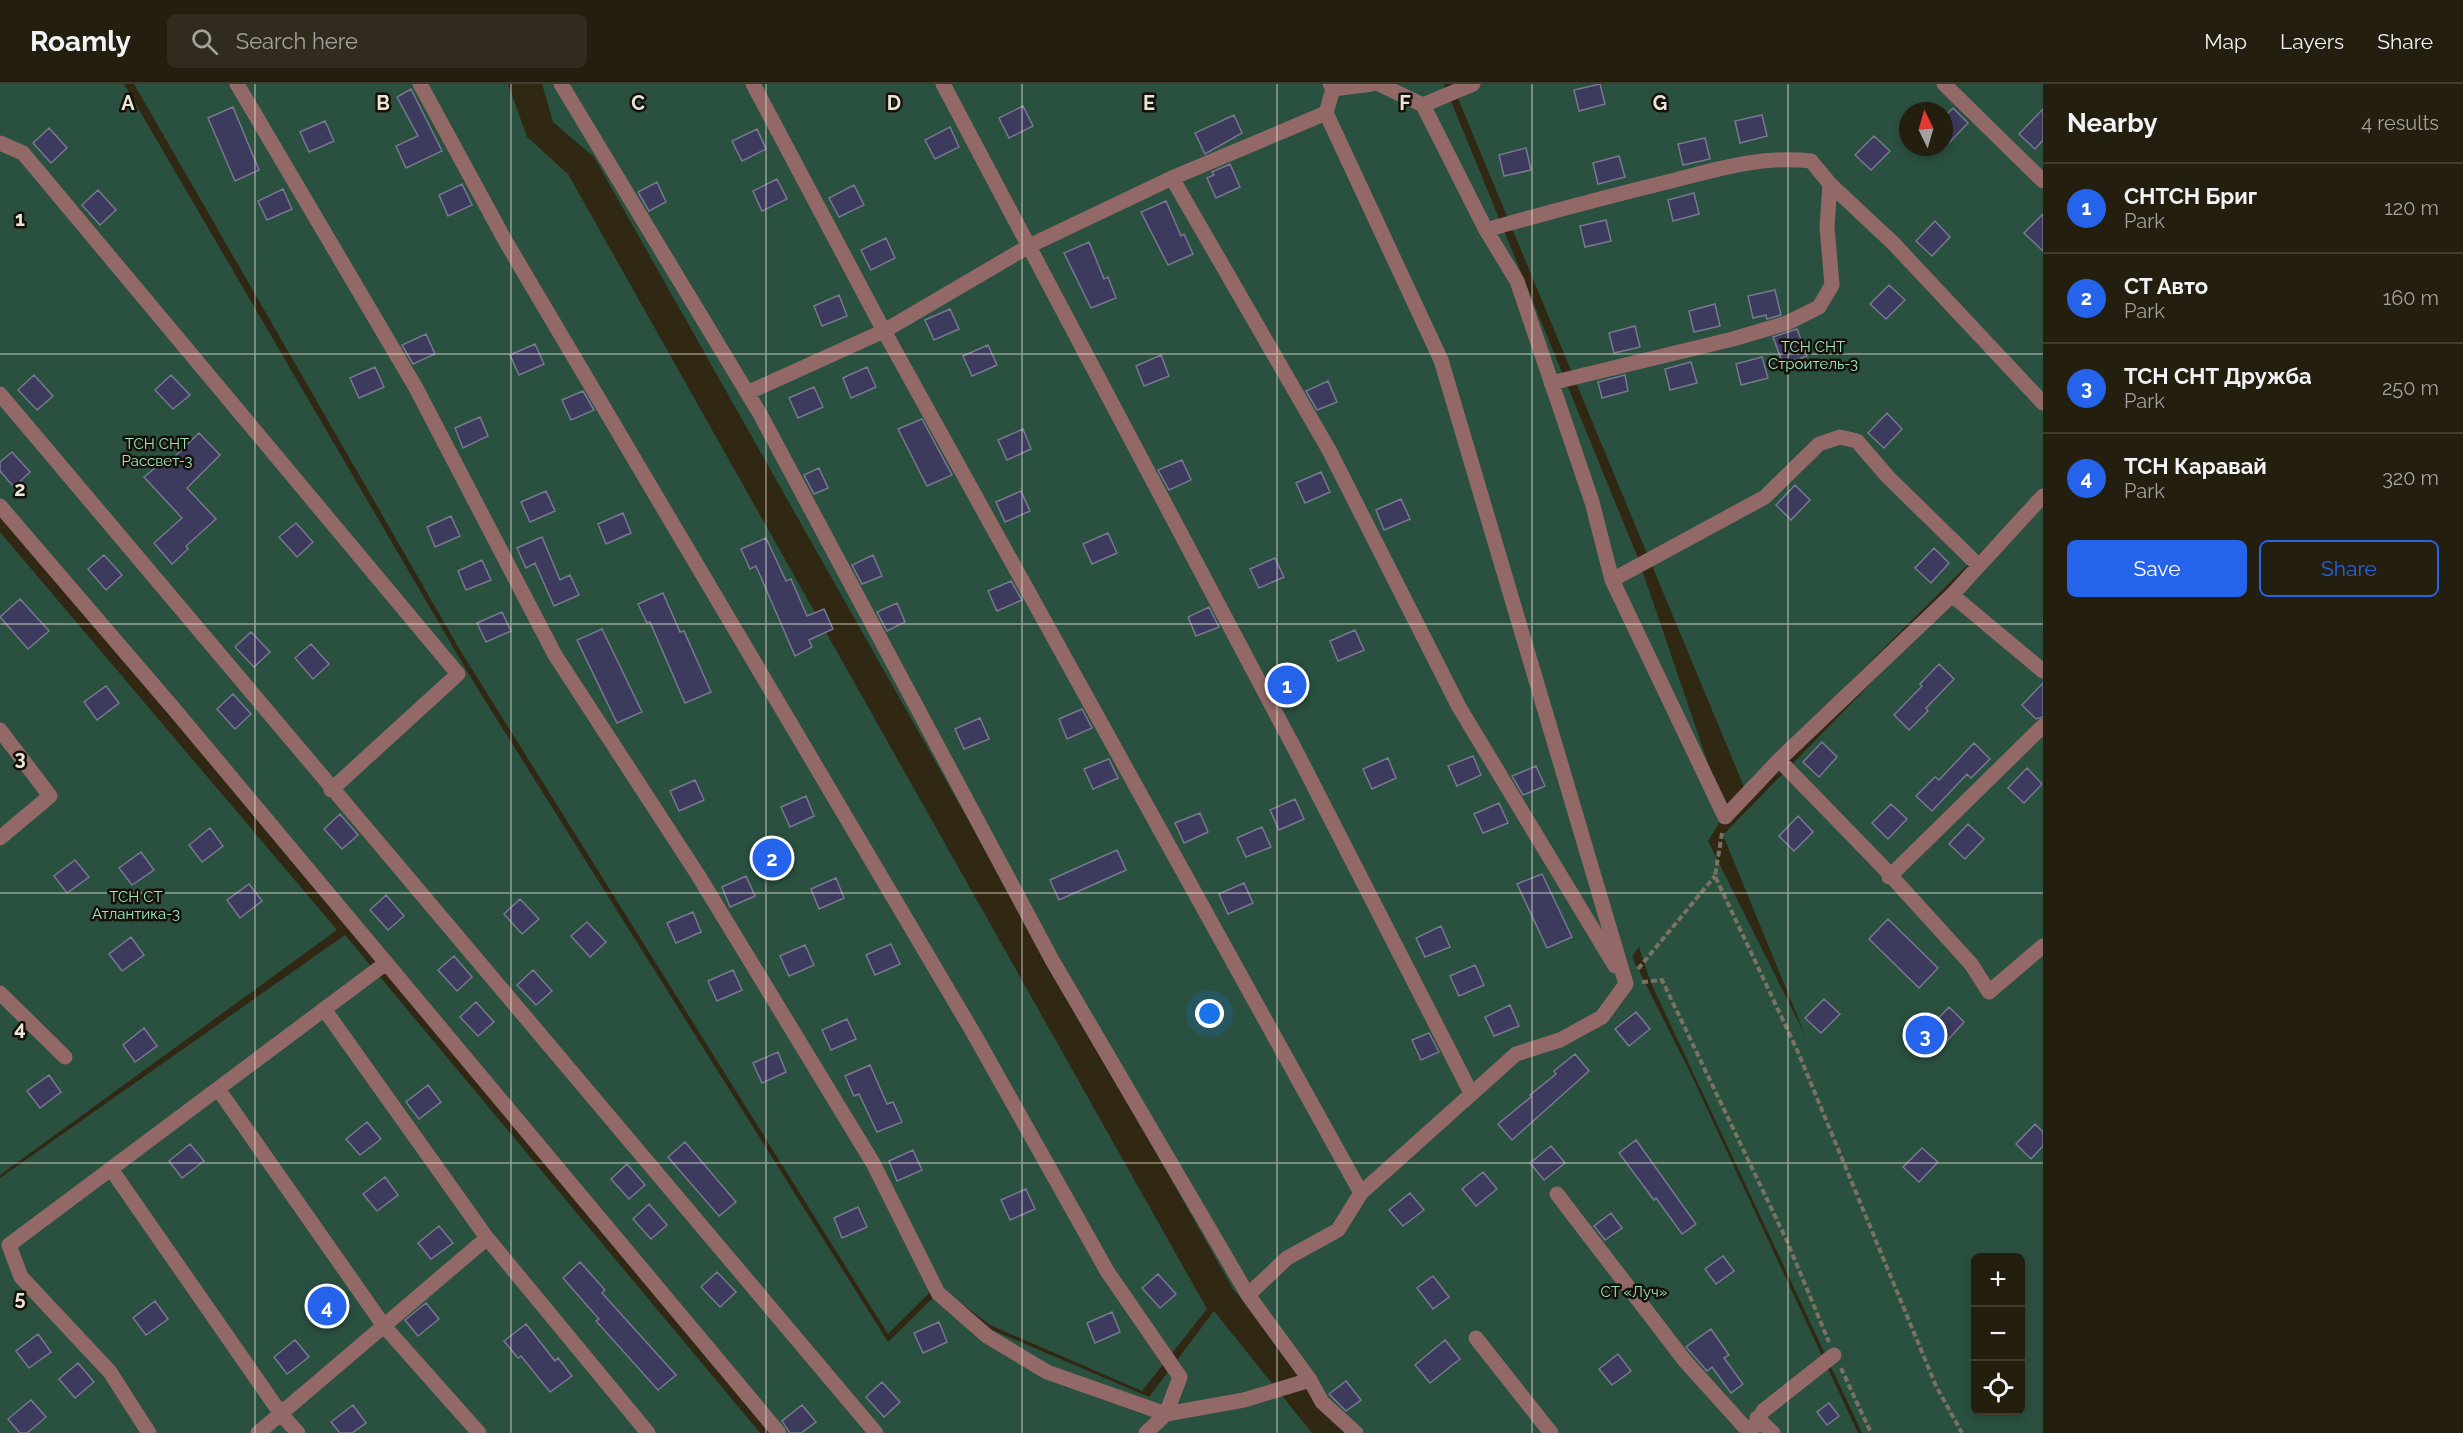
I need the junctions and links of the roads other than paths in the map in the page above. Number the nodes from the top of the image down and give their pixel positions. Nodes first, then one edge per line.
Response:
1 (237, 84) edge
2 (420, 84) edge
3 (561, 84) edge
4 (753, 84) edge
5 (943, 84) edge
6 (1372, 84) edge
7 (1379, 84) edge
8 (1473, 84) edge
9 (1944, 84) edge
10 (1332, 87) edge
11 (1423, 105) junction
12 (1326, 113) junction
13 (0, 143) edge
14 (1172, 178) junction
15 (2043, 181) edge
16 (1830, 184) junction
17 (1486, 231) junction
18 (1029, 246) junction
19 (884, 331) junction
20 (1551, 383) junction
21 (747, 393) junction
22 (0, 394) edge
23 (2043, 404) edge
24 (2043, 496) edge
25 (0, 506) edge
26 (1978, 565) junction
27 (1612, 580) junction
28 (1952, 595) junction
29 (2043, 671) edge
30 (2043, 726) edge
31 (0, 730) edge
32 (1779, 760) junction
33 (331, 790) junction
34 (0, 838) edge
35 (1889, 877) junction
36 (2043, 946) edge
37 (386, 963) junction
38 (1626, 984) junction
39 (0, 993) edge
40 (324, 1009) junction
41 (65, 1057) dead end
42 (218, 1089) junction
43 (1471, 1093) junction
44 (111, 1169) junction
45 (1361, 1193) junction
46 (1557, 1194) dead end
47 (488, 1238) junction
48 (1248, 1295) junction
49 (384, 1326) junction
50 (1476, 1338) dead end
51 (1834, 1355) road end
52 (1310, 1380) junction
53 (281, 1414) junction
54 (1166, 1414) junction
55 (1757, 1418) junction
56 (149, 1433) edge
57 (258, 1433) edge
58 (298, 1433) edge
59 (479, 1433) edge
60 (648, 1433) edge
61 (779, 1433) edge
62 (876, 1433) edge
63 (1146, 1433) edge
64 (1356, 1433) edge
65 (1551, 1433) edge
66 (1750, 1433) edge
67 (1773, 1433) edge

1 - 54 street
2 - 54 street
3 - 21 street
4 - 19 street
5 - 18 street
6 - 10 street
7 - 11 street
8 - 11 street
9 - 15 street
10 - 12 street
11 - 17 street
12 - 14 street
12 - 38 street
13 - 33 street
14 - 18 street
14 - 38 street
16 - 17 street
16 - 20 street
16 - 23 street
17 - 20 street
18 - 19 street
18 - 43 street
19 - 21 street
19 - 45 street
20 - 27 street
21 - 48 street
22 - 33 street
24 - 26 street
25 - 37 street
26 - 27 street
26 - 28 street
27 - 32 street
28 - 29 street
28 - 32 street
30 - 35 street
31 - 34 street
32 - 35 street
33 - 62 street
35 - 36 street
37 - 40 street
37 - 61 street
38 - 43 street
39 - 41 street
40 - 42 street
40 - 47 street
42 - 44 street
42 - 49 street
43 - 45 street
44 - 53 street
44 - 56 street
45 - 48 street
46 - 66 street
47 - 49 street
47 - 60 street
48 - 52 street
49 - 53 street
49 - 59 street
50 - 65 street
51 - 55 street
52 - 54 street
52 - 64 street
53 - 57 street
53 - 58 street
54 - 63 street
55 - 66 street
55 - 67 street

